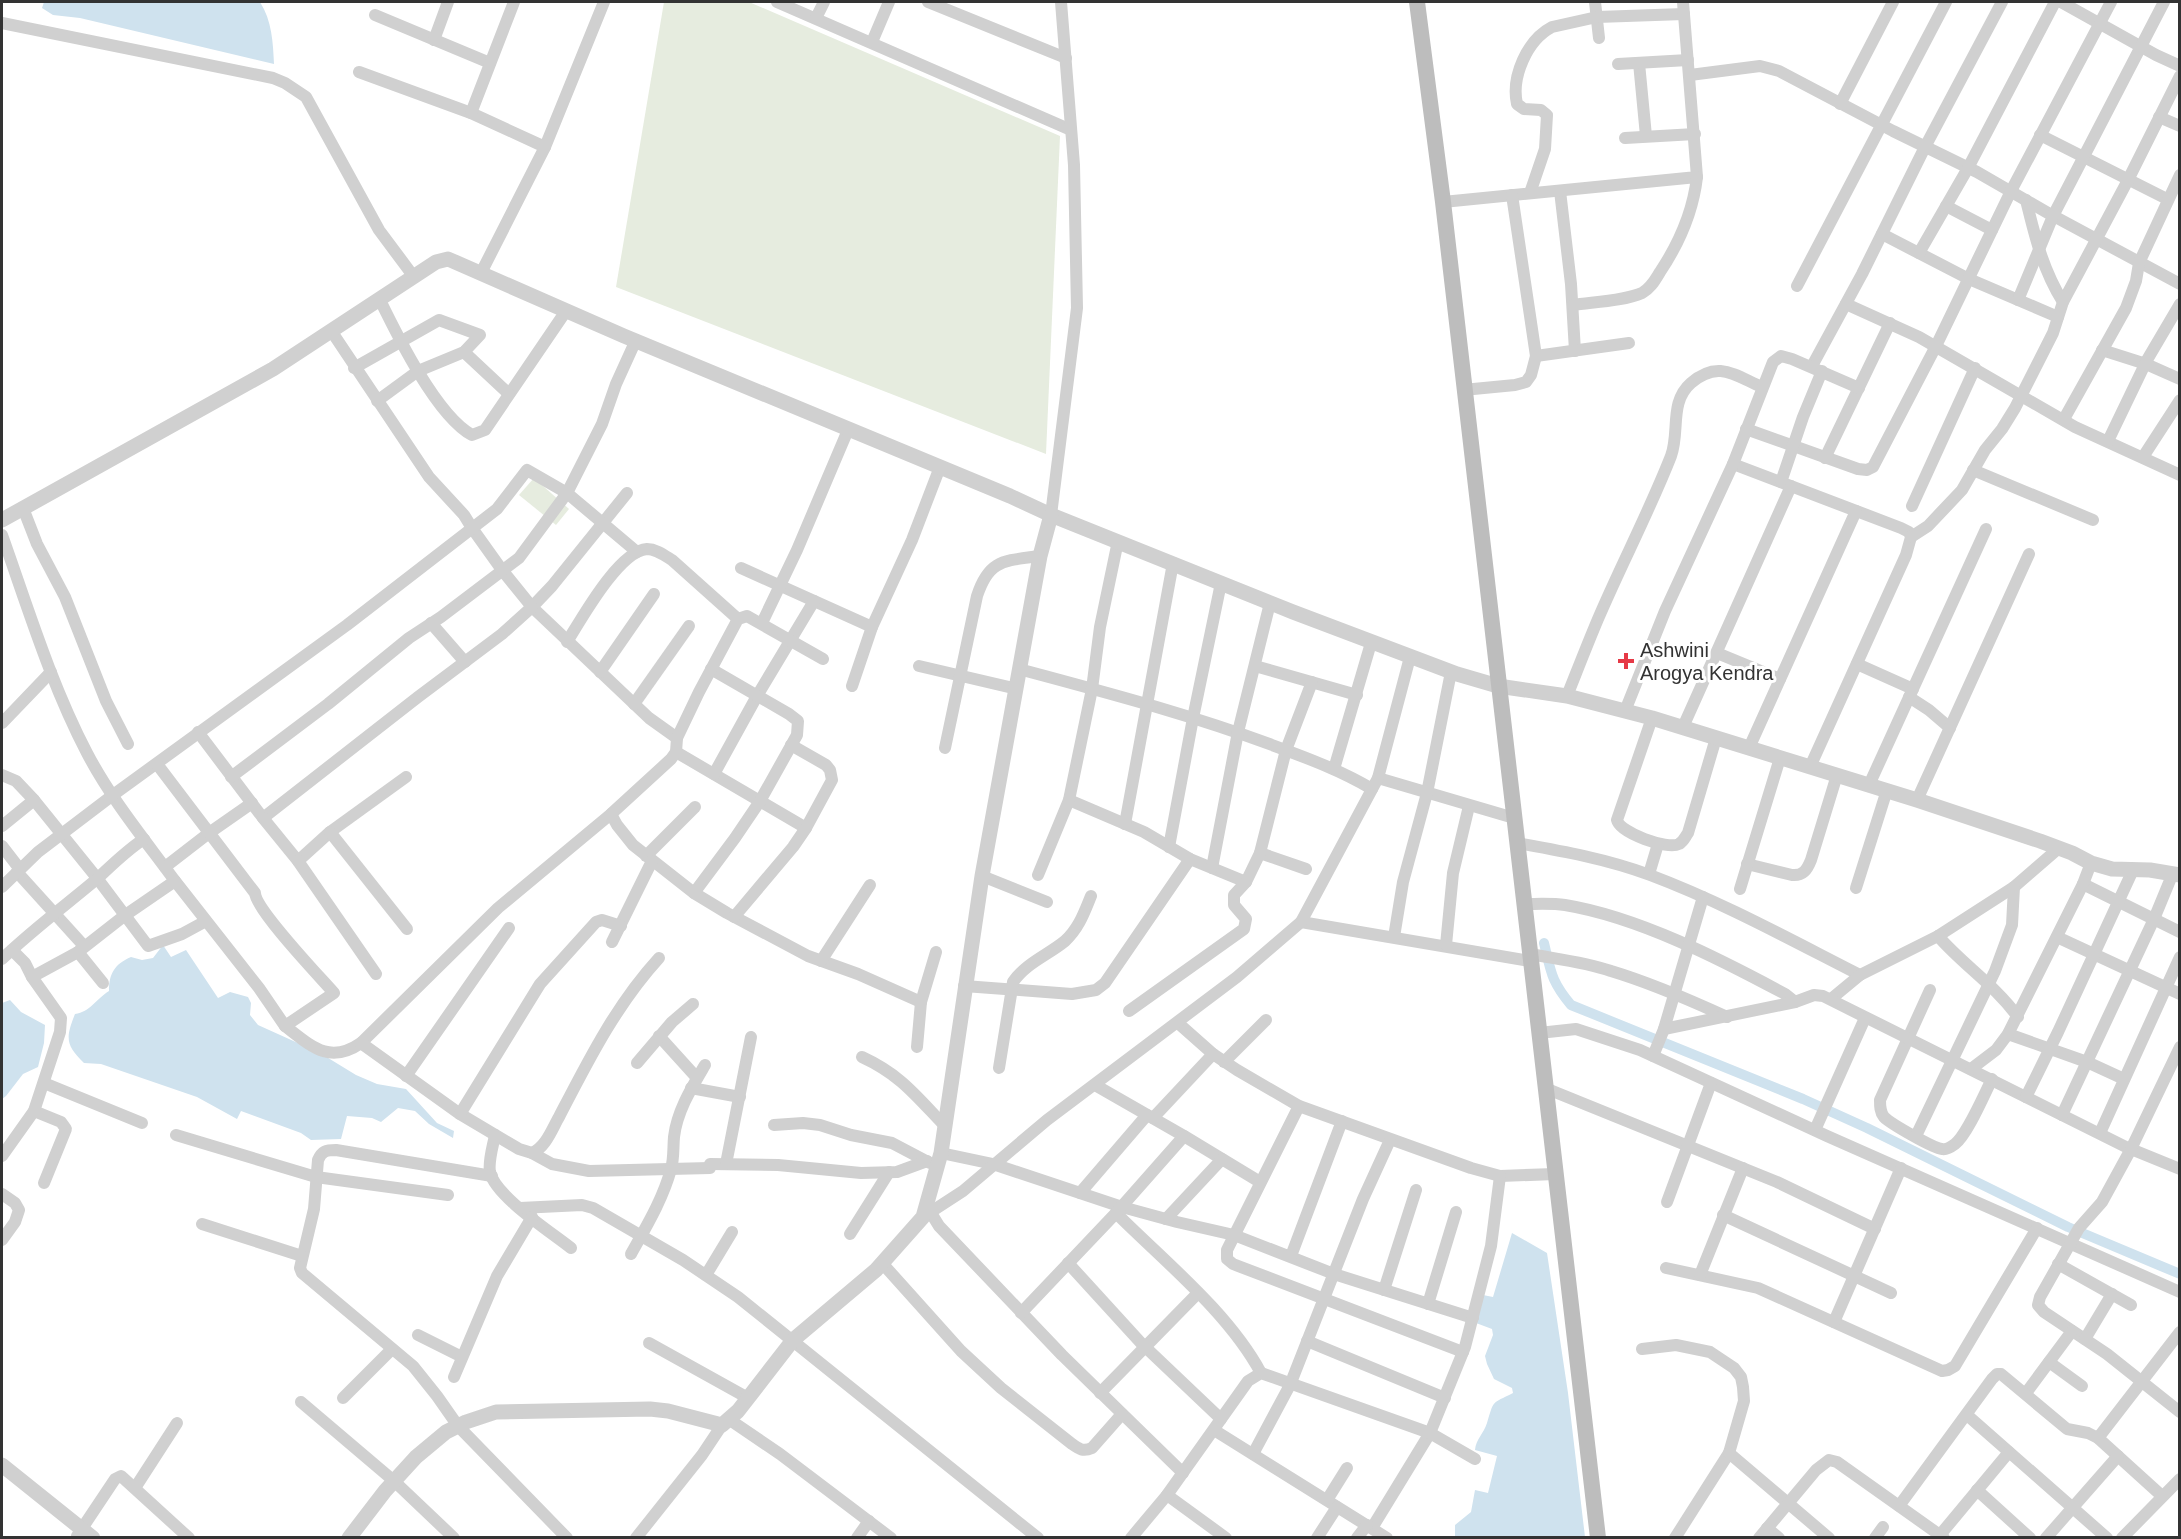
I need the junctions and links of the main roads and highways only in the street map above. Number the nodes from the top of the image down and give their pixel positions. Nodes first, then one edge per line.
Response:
1 (1418, 2) edge
2 (1598, 1538) edge

1 - 2 main road

